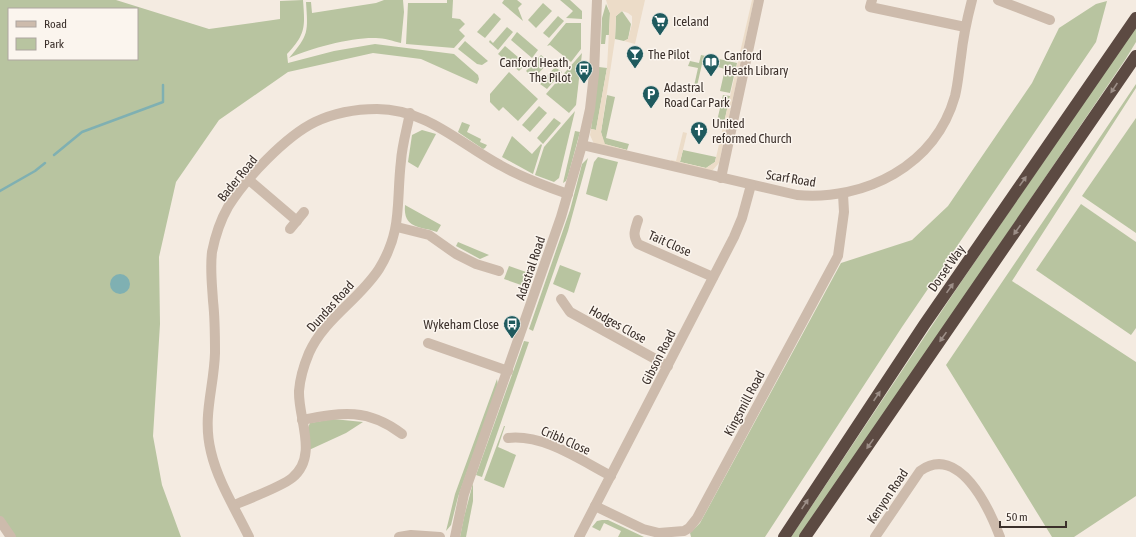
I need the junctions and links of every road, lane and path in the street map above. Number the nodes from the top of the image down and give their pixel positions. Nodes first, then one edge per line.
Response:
1 (597, 0) edge
2 (759, 0) edge
3 (872, 0) edge
4 (972, 0) edge
5 (998, 0) edge
6 (1136, 18) edge
7 (1045, 20) dead end
8 (965, 27) junction
9 (1136, 56) edge
10 (410, 113) junction
11 (582, 145) junction
12 (721, 178) junction
13 (249, 180) junction
14 (751, 185) junction
15 (568, 194) junction
16 (843, 194) junction
17 (304, 212) dead end
18 (638, 220) dead end
19 (397, 227) junction
20 (499, 271) dead end
21 (713, 277) junction
22 (561, 299) dead end
23 (428, 343) dead end
24 (668, 366) junction
25 (508, 371) junction
26 (302, 420) junction
27 (402, 434) dead end
28 (508, 438) dead end
29 (611, 476) junction
30 (234, 505) junction
31 (595, 506) junction
32 (0, 521) edge
33 (11, 537) edge
34 (249, 537) edge
35 (399, 537) edge
36 (440, 537) edge
37 (455, 537) edge
38 (579, 537) edge
39 (784, 537) edge
40 (805, 537) edge
41 (875, 537) edge
42 (1000, 537) edge

1 - 11 street, Adastral Road
2 - 12 street
3 - 8 street
4 - 8 street, Scarf Road
5 - 7 street
39 -> 6 highway, Dorset Way
8 - 16 street, Scarf Road
9 -> 40 highway
10 - 13 street, Bader Road
10 - 15 street, Bader Road
10 - 19 street, Dundas Road
11 - 12 street, Scarf Road
11 - 15 street, Adastral Road
12 - 14 street, Scarf Road
13 - 17 street
13 - 30 street, Bader Road
14 - 16 street, Scarf Road
14 - 21 street, Gibson Road
15 - 25 street, Adastral Road
16 - 31 street, Kingsmill Road
18 - 21 street, Tait Close
19 - 20 street
19 - 26 street, Dundas Road
21 - 24 street, Gibson Road
22 - 24 street, Hodges Close
23 - 25 street
24 - 29 street, Gibson Road
25 - 37 street, Adastral Road
26 - 27 street
26 - 30 street, Dundas Road
28 - 29 street, Cribb Close
29 - 31 street, Gibson Road
30 - 34 street, Bader Road
31 - 38 street, Gibson Road
32 - 33 street
35 - 36 street
41 - 42 street, Kenyon Road

